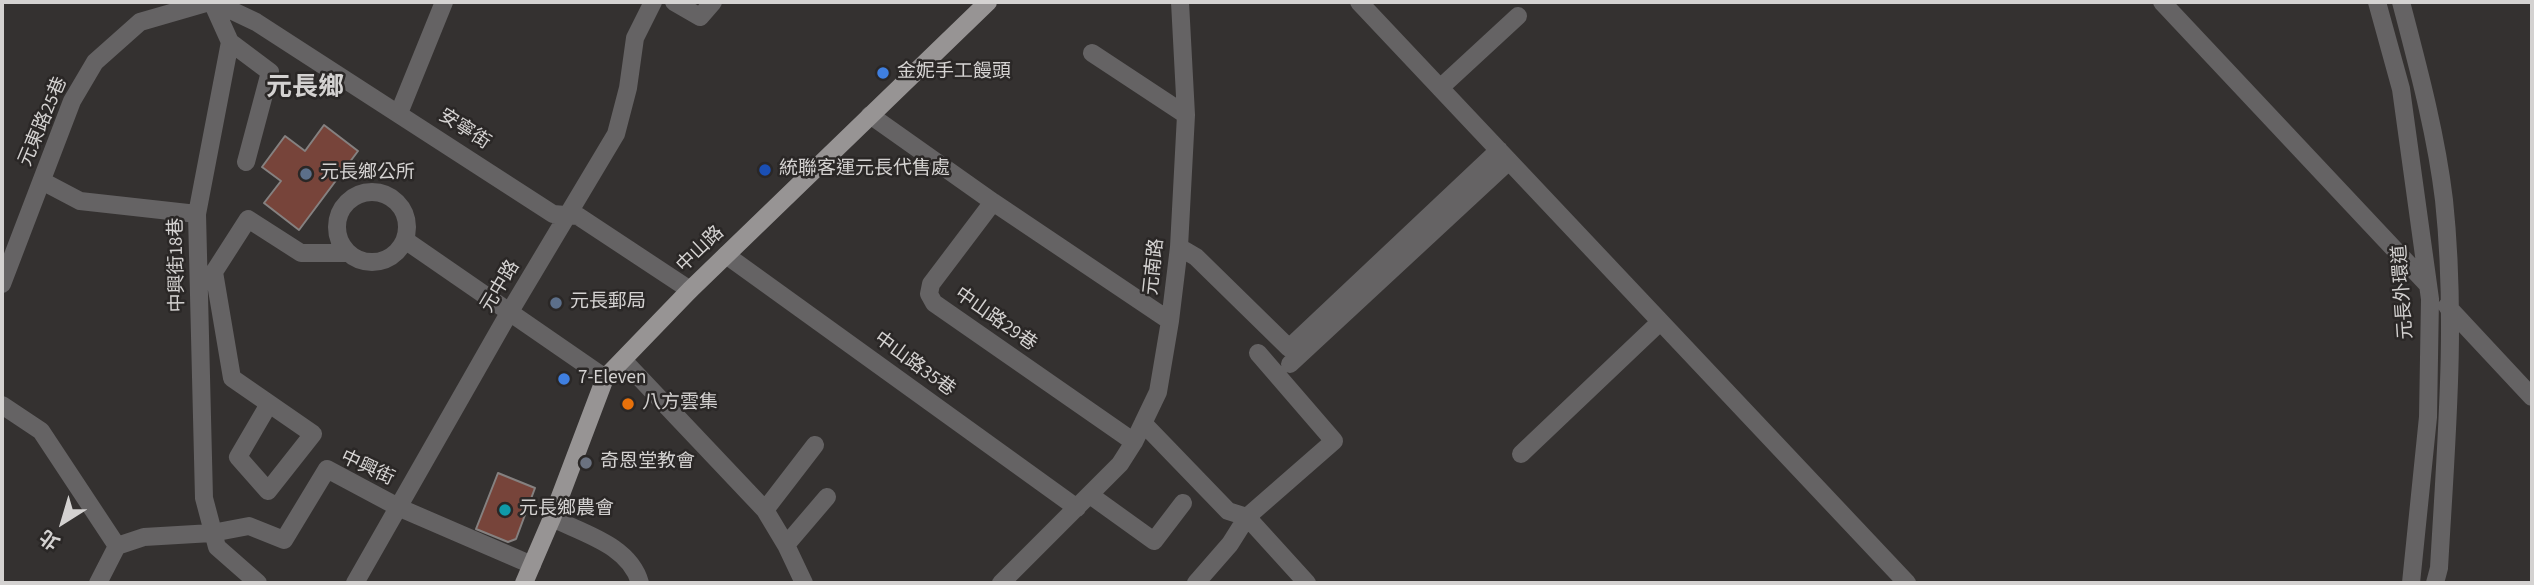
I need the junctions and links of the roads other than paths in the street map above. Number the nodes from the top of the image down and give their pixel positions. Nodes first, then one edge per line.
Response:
1 (212, 2) edge
2 (444, 2) edge
3 (653, 2) edge
4 (674, 2) edge
5 (713, 2) edge
6 (988, 2) edge
7 (1180, 2) edge
8 (1359, 2) edge
9 (2162, 2) edge
10 (2377, 2) edge
11 (2401, 2) edge
12 (1518, 16) dead end
13 (230, 43) junction
14 (1092, 54) dead end
15 (1440, 88) junction
16 (399, 113) junction
17 (870, 115) junction
18 (1186, 115) junction
19 (1504, 155) junction
20 (246, 162) dead end
21 (43, 181) junction
22 (993, 202) junction
23 (197, 214) junction
24 (567, 216) junction
25 (405, 240) junction
26 (1179, 247) junction
27 (347, 253) junction
28 (726, 255) junction
29 (2, 284) edge
30 (2428, 285) junction
31 (690, 290) junction
32 (2450, 309) junction
33 (509, 313) junction
34 (1170, 321) junction
35 (1660, 322) junction
36 (1258, 353) dead end
37 (623, 360) junction
38 (1290, 364) dead end
39 (605, 378) junction
40 (2532, 397) edge
41 (270, 404) junction
42 (2, 405) edge
43 (1143, 423) junction
44 (1134, 442) junction
45 (815, 445) dead end
46 (1521, 454) dead end
47 (1090, 495) junction
48 (827, 497) dead end
49 (1183, 503) dead end
50 (400, 508) junction
51 (1077, 509) junction
52 (765, 510) junction
53 (1247, 517) junction
54 (552, 518) junction
55 (212, 533) junction
56 (786, 545) junction
57 (117, 546) junction
58 (532, 565) junction
59 (98, 583) edge
60 (258, 583) edge
61 (356, 583) edge
62 (524, 583) edge
63 (640, 583) edge
64 (804, 583) edge
65 (1001, 583) edge
66 (1196, 583) edge
67 (1307, 583) edge
68 (1907, 583) edge
69 (2411, 583) edge
70 (2435, 583) edge

1 - 13 street
1 - 16 street, 安寧街
1 - 21 street, 元東路25巷
2 - 16 street
3 - 24 street, 元中路
4 - 5 street
6 - 17 main road, 中山路
7 - 18 street, 元南路
8 - 15 street
9 - 30 street
10 - 30 street, 元長外環道
11 - 32 street
12 - 15 street
13 - 20 street
13 - 23 street, 中興街18巷
14 - 18 street
15 - 19 street
16 - 24 street, 安寧街
17 - 22 street
17 - 28 main road, 中山路
18 - 26 street, 元南路
19 - 26 street
19 - 35 street
19 - 38 street
21 - 23 street
21 - 29 street, 元東路25巷
22 - 34 street
22 - 44 street, 中山路29巷
23 - 55 street, 中興街18巷
24 - 31 street, 安寧街
24 - 33 street, 元中路
25 - 27 street
25 - 27 street
25 - 33 street
26 - 34 street, 元南路
27 - 41 street
28 - 31 main road, 中山路
28 - 51 street, 中山路35巷
30 - 32 street
30 - 69 street, 元長外環道
31 - 37 main road, 中山路
32 - 40 street
32 - 70 street
33 - 39 street
33 - 50 street, 元中路
34 - 43 street, 元南路
35 - 46 street
35 - 68 street
36 - 53 street
37 - 39 main road, 中山路
37 - 52 street
39 - 54 main road, 中山路
41 - 41 street
42 - 57 street
43 - 44 street, 元南路
43 - 53 street
44 - 47 street, 元南路
45 - 52 street
47 - 49 street
47 - 51 street, 元南路
48 - 56 street
50 - 55 street, 中興街
50 - 58 street, 中興街
50 - 61 street, 元中路
51 - 65 street, 元南路
52 - 56 street
53 - 66 street
53 - 67 street
54 - 58 main road, 中山路
54 - 63 street
55 - 57 street, 中興街
55 - 60 street
56 - 64 street
57 - 59 street
58 - 62 main road, 中山路

